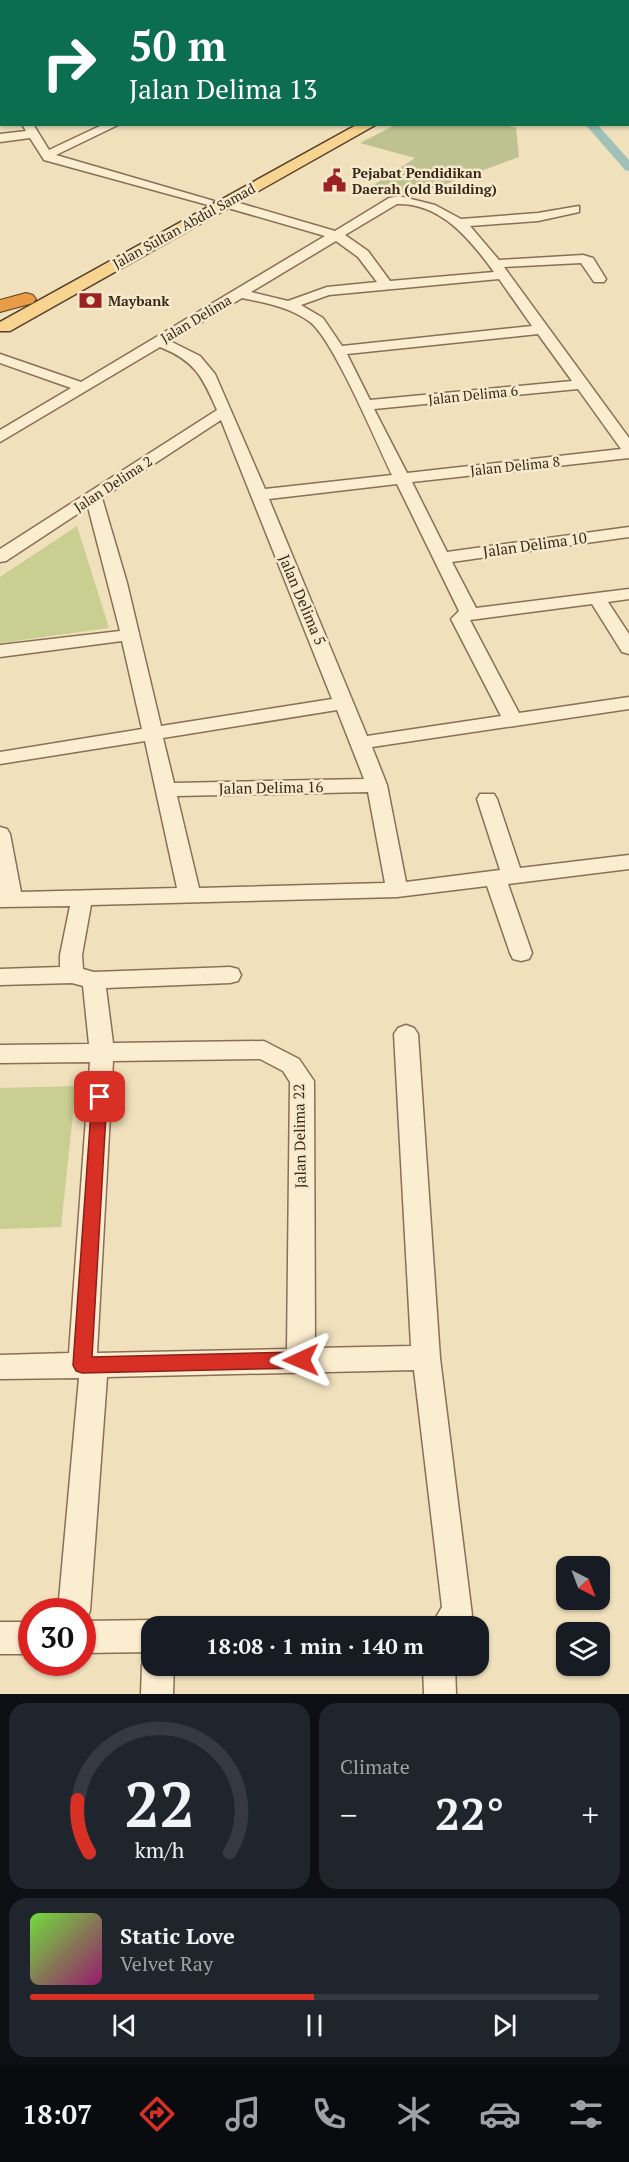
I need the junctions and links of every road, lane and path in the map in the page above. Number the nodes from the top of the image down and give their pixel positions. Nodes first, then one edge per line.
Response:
1 (111, 126) edge
2 (348, 126) edge
3 (366, 126) edge
4 (30, 129) edge
5 (0, 138) edge
6 (47, 155) junction
7 (217, 202) junction
8 (575, 208) dead end
9 (459, 223) junction
10 (336, 235) junction
11 (499, 270) junction
12 (599, 279) dead end
13 (386, 285) junction
14 (239, 293) junction
15 (26, 299) junction
16 (289, 305) junction
17 (0, 306) edge
18 (1, 324) edge
19 (542, 329) junction
20 (159, 342) junction
21 (338, 351) junction
22 (0, 358) edge
23 (582, 384) junction
24 (82, 387) junction
25 (365, 405) junction
26 (225, 411) junction
27 (0, 437) edge
28 (629, 451) edge
29 (402, 479) junction
30 (259, 495) junction
31 (93, 497) junction
32 (629, 532) edge
33 (0, 557) edge
34 (442, 558) junction
35 (629, 594) edge
36 (600, 603) dead end
37 (470, 615) junction
38 (130, 635) junction
39 (629, 648) edge
40 (0, 651) edge
41 (343, 703) junction
42 (629, 703) edge
43 (513, 720) junction
44 (152, 733) junction
45 (359, 743) junction
46 (0, 758) edge
47 (377, 785) junction
48 (164, 790) junction
49 (487, 799) dead end
50 (0, 834) edge
51 (629, 862) edge
52 (504, 877) junction
53 (397, 890) junction
54 (190, 896) junction
55 (82, 898) junction
56 (6, 899) edge
57 (521, 953) dead end
58 (72, 975) junction
59 (230, 975) dead end
60 (0, 977) edge
61 (94, 980) junction
62 (405, 1034) dead end
63 (102, 1053) junction
64 (0, 1054) edge
65 (426, 1358) junction
66 (301, 1360) junction
67 (88, 1365) junction
68 (0, 1367) edge
69 (75, 1598) edge
70 (455, 1616) edge
71 (141, 1636) edge
72 (96, 1637) edge
73 (0, 1638) edge
74 (18, 1638) edge
75 (158, 1676) edge
76 (439, 1676) edge
77 (157, 1694) edge
78 (440, 1694) edge

1 - 6 street
2 - 7 main road, Jalan Sultan Abdul Samad
3 - 7 main road, Jalan Sultan Abdul Samad
4 - 5 street
4 - 6 street
6 - 7 street
7 - 10 street
7 - 15 main road, Jalan Sultan Abdul Samad
7 - 18 main road, Jalan Sultan Abdul Samad
8 - 9 street
9 - 10 street, Jalan Delima
9 - 11 street
10 - 13 street
10 - 14 street, Jalan Delima
11 - 12 street
11 - 13 street
11 - 19 street
13 - 16 street
14 - 16 street
14 - 20 street, Jalan Delima
15 - 17 highway
15 - 18 main road, Jalan Sultan Abdul Samad
16 - 21 street
19 - 21 street
19 - 23 street
20 - 24 street, Jalan Delima
20 - 26 street, Jalan Delima 5
21 - 25 street
22 - 24 street
23 - 25 street, Jalan Delima 6
23 - 28 street
24 - 27 street, Jalan Delima
25 - 29 street
26 - 30 street, Jalan Delima 5
26 - 31 street, Jalan Delima 2
28 - 29 street, Jalan Delima 8
29 - 30 street, Jalan Delima 8
29 - 34 street
30 - 41 street, Jalan Delima 5
31 - 33 street, Jalan Delima 2
31 - 38 street
32 - 34 street, Jalan Delima 10
34 - 37 street
35 - 37 street
36 - 39 street
37 - 43 street
38 - 40 street
38 - 44 street
41 - 44 street
41 - 45 street, Jalan Delima 5
42 - 43 street
43 - 45 street
44 - 46 street
44 - 48 street
45 - 47 street, Jalan Delima 5
47 - 48 street, Jalan Delima 16
47 - 53 street, Jalan Delima 5
48 - 54 street
49 - 52 street
50 - 56 street
51 - 52 street
52 - 53 street
52 - 57 street
53 - 54 street
54 - 55 street
55 - 56 street
55 - 58 street
58 - 60 street
58 - 61 street
59 - 61 street
61 - 63 street
62 - 65 street
63 - 64 street, Jalan Delima 22
63 - 66 street, Jalan Delima 22
63 - 67 street
65 - 66 street
65 - 70 street
66 - 67 street
67 - 68 street
67 - 69 street
71 - 72 street
73 - 74 street
75 - 77 street
76 - 78 street

